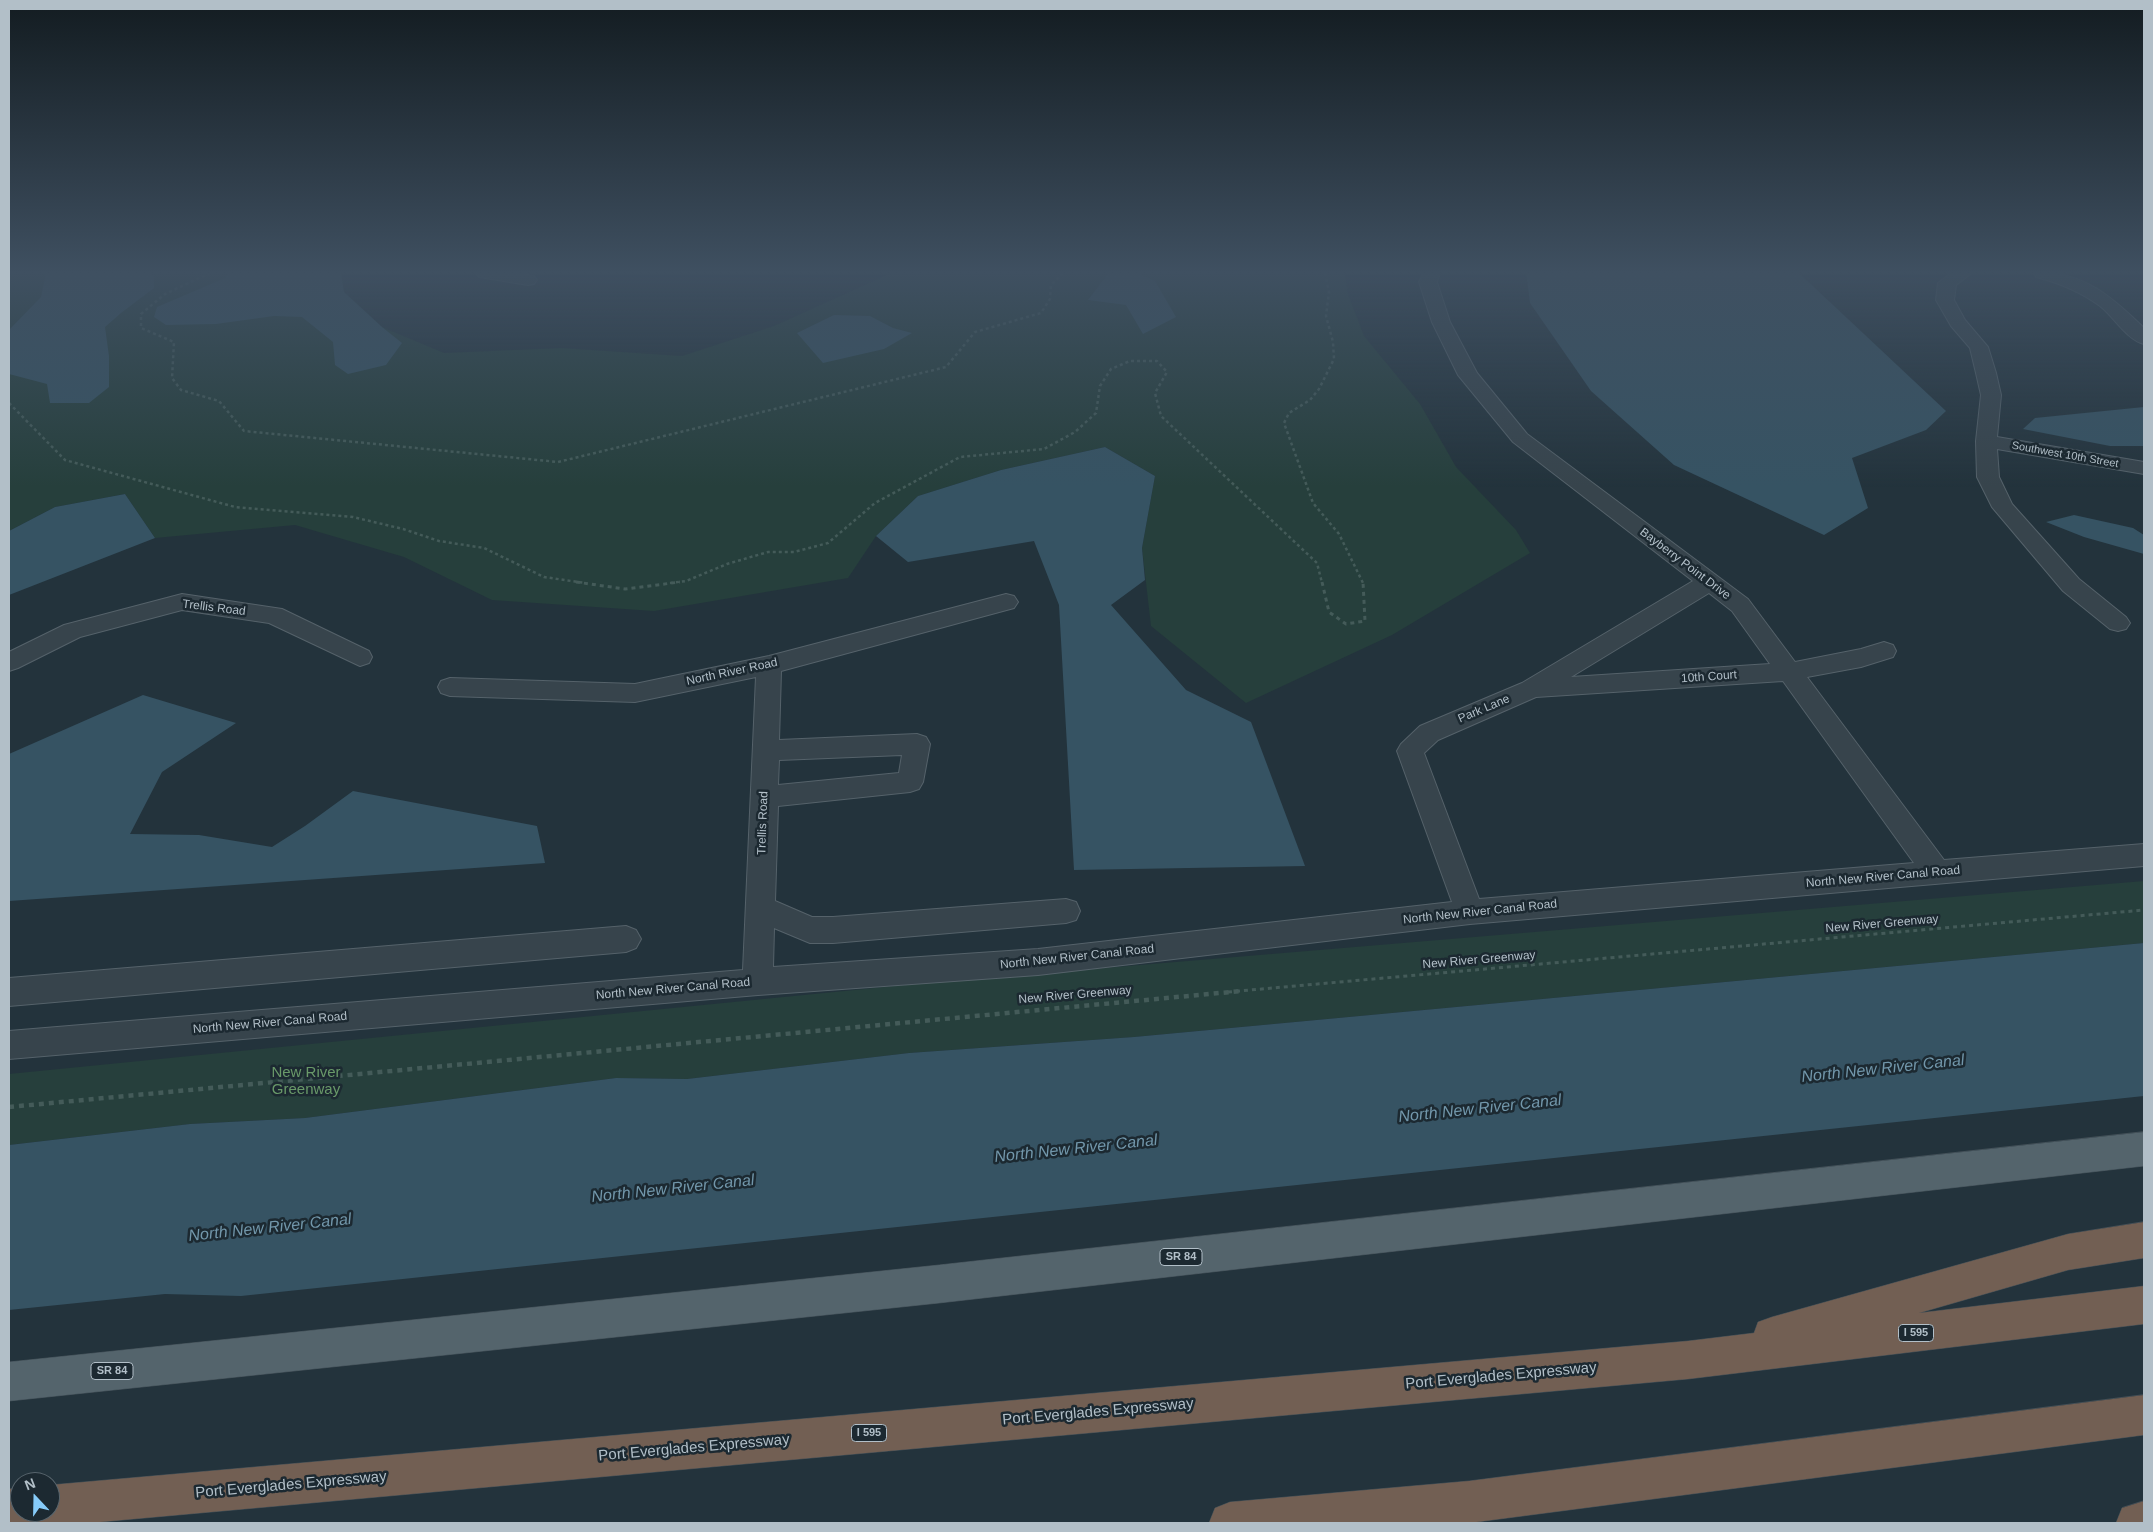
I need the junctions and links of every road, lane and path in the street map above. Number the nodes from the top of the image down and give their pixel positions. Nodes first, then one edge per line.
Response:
1 (174, 344) edge
2 (965, 344) edge
3 (1333, 344) edge
4 (1452, 344) edge
5 (1977, 344) edge
6 (9, 403) edge
7 (1986, 441) junction
8 (2144, 468) edge
9 (1708, 583) junction
10 (1006, 602) dead end
11 (2118, 622) dead end
12 (1884, 651) dead end
13 (360, 657) dead end
14 (9, 662) edge
15 (769, 665) junction
16 (1788, 672) junction
17 (450, 687) dead end
18 (1531, 688) junction
19 (766, 751) junction
20 (764, 797) junction
21 (2144, 855) edge
22 (1936, 873) junction
23 (760, 908) junction
24 (2144, 910) edge
25 (1066, 911) dead end
26 (1470, 912) junction
27 (626, 939) dead end
28 (758, 982) junction
29 (9, 992) edge
30 (9, 1045) edge
31 (9, 1107) edge
32 (2144, 1149) edge
33 (2144, 1240) edge
34 (2144, 1306) edge
35 (1688, 1360) junction
36 (9, 1382) edge
37 (2144, 1414) edge
38 (60, 1505) edge
39 (2144, 1522) edge
40 (1230, 1523) edge
41 (2137, 1523) edge

1 - 2 path
3 - 6 path
4 - 9 street, Bayberry Point Drive
5 - 7 street
7 - 8 street, Southwest 10th Street
7 - 11 street
9 - 16 street, Bayberry Point Drive
9 - 18 street, Park Lane
10 - 15 street, North River Road
12 - 16 street, 10th Court
13 - 14 street, Trellis Road
15 - 17 street, North River Road
15 - 19 street, Trellis Road
16 - 18 street, 10th Court
16 - 22 street, Bayberry Point Drive
18 - 26 street, Park Lane
19 - 20 street, Trellis Road
19 - 20 street
20 - 23 street, Trellis Road
21 - 22 street, North New River Canal Road
22 - 26 street, North New River Canal Road
23 - 25 street
23 - 28 street, Trellis Road
24 - 31 path, New River Greenway
26 - 28 street, North New River Canal Road
27 - 29 street
28 - 30 street, North New River Canal Road
32 - 36 main road, SR 84
33 - 35 highway
34 - 35 highway, Port Everglades Expressway / I 595
35 - 38 highway, Port Everglades Expressway / I 595
37 - 40 highway
39 - 41 highway

